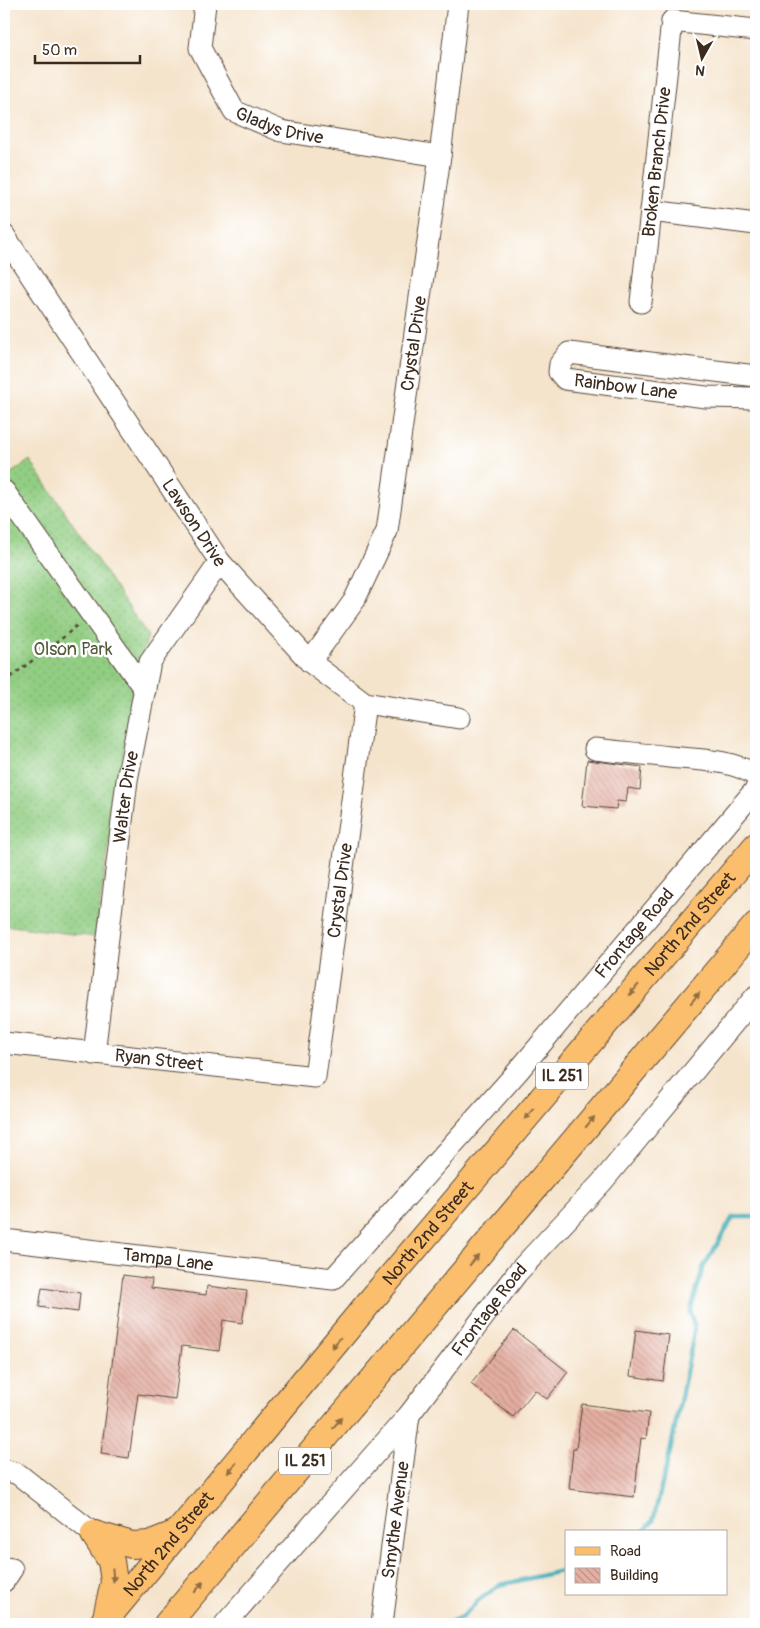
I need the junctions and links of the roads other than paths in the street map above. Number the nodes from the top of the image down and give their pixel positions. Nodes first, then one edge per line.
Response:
1 (205, 4) edge
2 (458, 4) edge
3 (756, 30) edge
4 (440, 156) junction
5 (651, 211) junction
6 (756, 224) edge
7 (4, 235) edge
8 (641, 302) dead end
9 (756, 376) edge
10 (756, 398) edge
11 (4, 491) edge
12 (220, 562) junction
13 (310, 662) junction
14 (144, 690) junction
15 (365, 703) junction
16 (459, 718) dead end
17 (595, 749) dead end
18 (756, 776) edge
19 (756, 789) edge
20 (756, 846) edge
21 (756, 925) edge
22 (756, 996) edge
23 (4, 1043) edge
24 (94, 1054) junction
25 (315, 1077) joint
26 (4, 1240) edge
27 (333, 1279) joint
28 (409, 1415) junction
29 (4, 1470) edge
30 (180, 1531) junction
31 (94, 1534) junction
32 (4, 1568) edge
33 (4, 1581) edge
34 (104, 1623) edge
35 (167, 1624) edge
36 (224, 1624) edge
37 (382, 1624) edge

1 - 4 street, Gladys Drive
2 - 4 street, Crystal Drive
3 - 5 street, Broken Branch Drive
4 - 13 street, Crystal Drive
5 - 6 street
5 - 8 street, Broken Branch Drive
7 - 12 street, Lawson Drive
9 - 10 street, Rainbow Lane
11 - 14 street
12 - 13 street, Lawson Drive
12 - 14 street, Walter Drive
13 - 15 street, Lawson Drive
14 - 24 street, Walter Drive
15 - 16 street, Lawson Drive
15 - 25 street, Crystal Drive
17 - 18 street
19 - 27 street, Frontage Road
20 -> 30 main road, North 2nd Street / IL 251
35 -> 21 main road, IL 251
22 - 28 street, Frontage Road
23 - 24 street, Ryan Street
24 - 25 street, Ryan Street
26 - 27 street, Tampa Lane
28 - 36 street, Frontage Road
28 - 37 street, Smythe Avenue
29 - 31 street
30 - 31 main road
30 - 34 main road, North 2nd Street / IL 251
31 -> 34 main road
32 - 33 street

